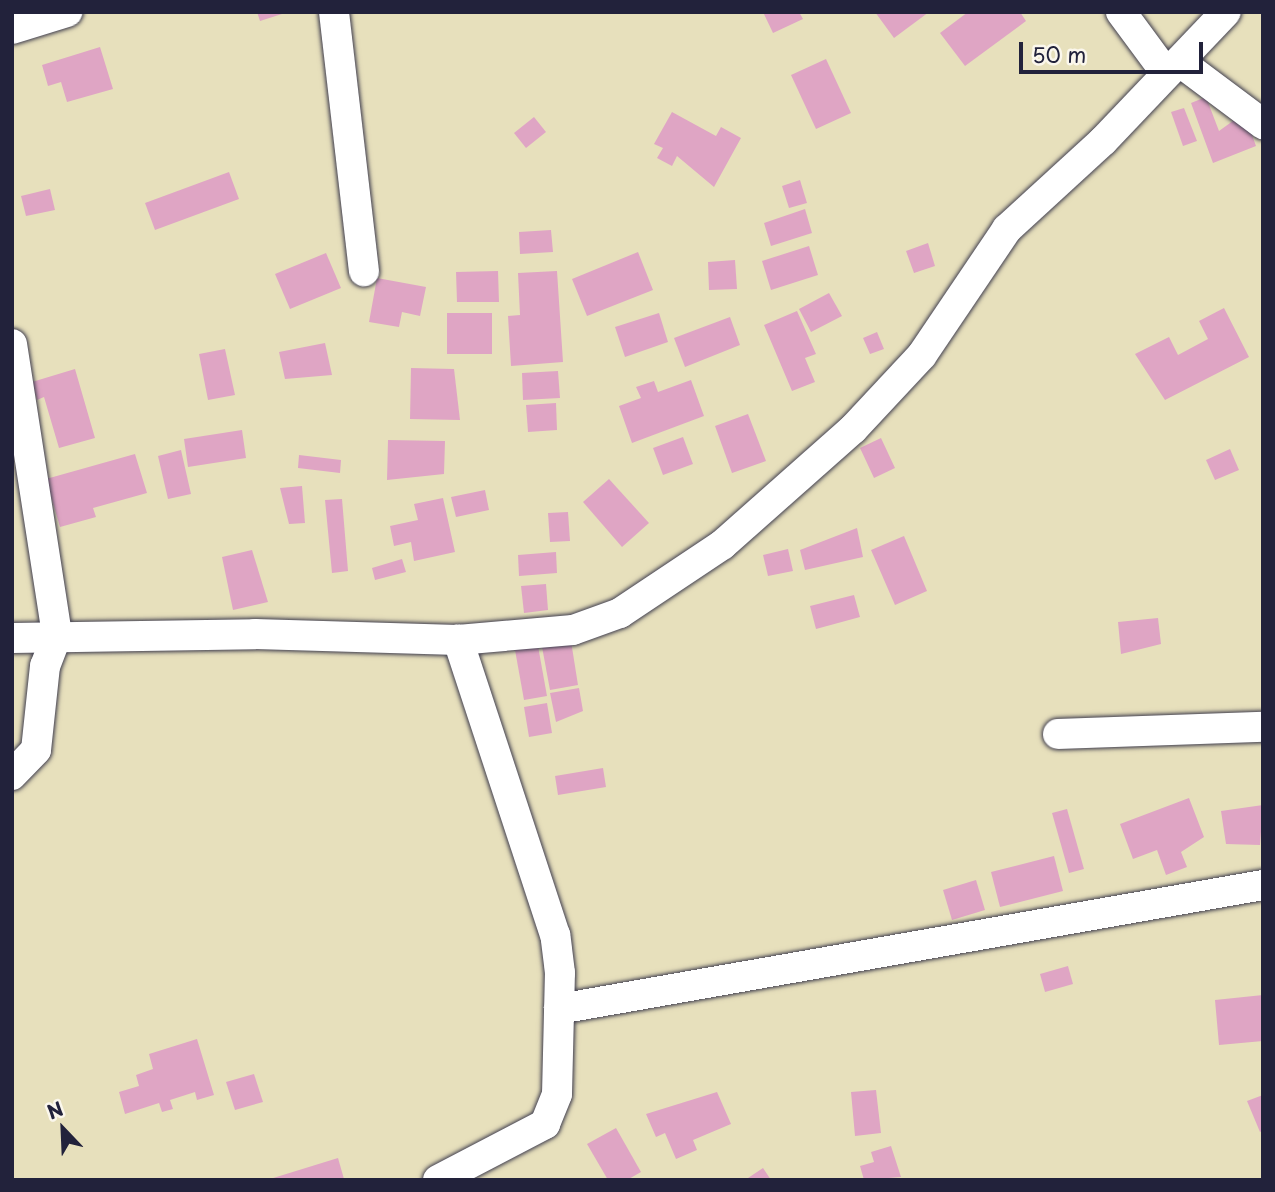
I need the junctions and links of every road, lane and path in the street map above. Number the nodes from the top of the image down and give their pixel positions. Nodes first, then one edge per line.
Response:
1 (67, 12) edge
2 (334, 12) edge
3 (1121, 12) edge
4 (1226, 12) edge
5 (12, 29) edge
6 (1173, 68) junction
7 (1263, 124) edge
8 (364, 271) dead end
9 (12, 344) edge
10 (57, 635) junction
11 (12, 638) edge
12 (458, 640) junction
13 (1263, 727) edge
14 (1058, 734) dead end
15 (12, 775) edge
16 (1263, 885) edge
17 (559, 1009) junction
18 (438, 1180) edge

1 - 5 street
2 - 8 street
3 - 6 street
4 - 6 street
6 - 7 street
6 - 12 street
9 - 10 street
10 - 11 street
10 - 12 street
10 - 15 street
12 - 17 street
13 - 14 street
16 - 17 street
17 - 18 street

